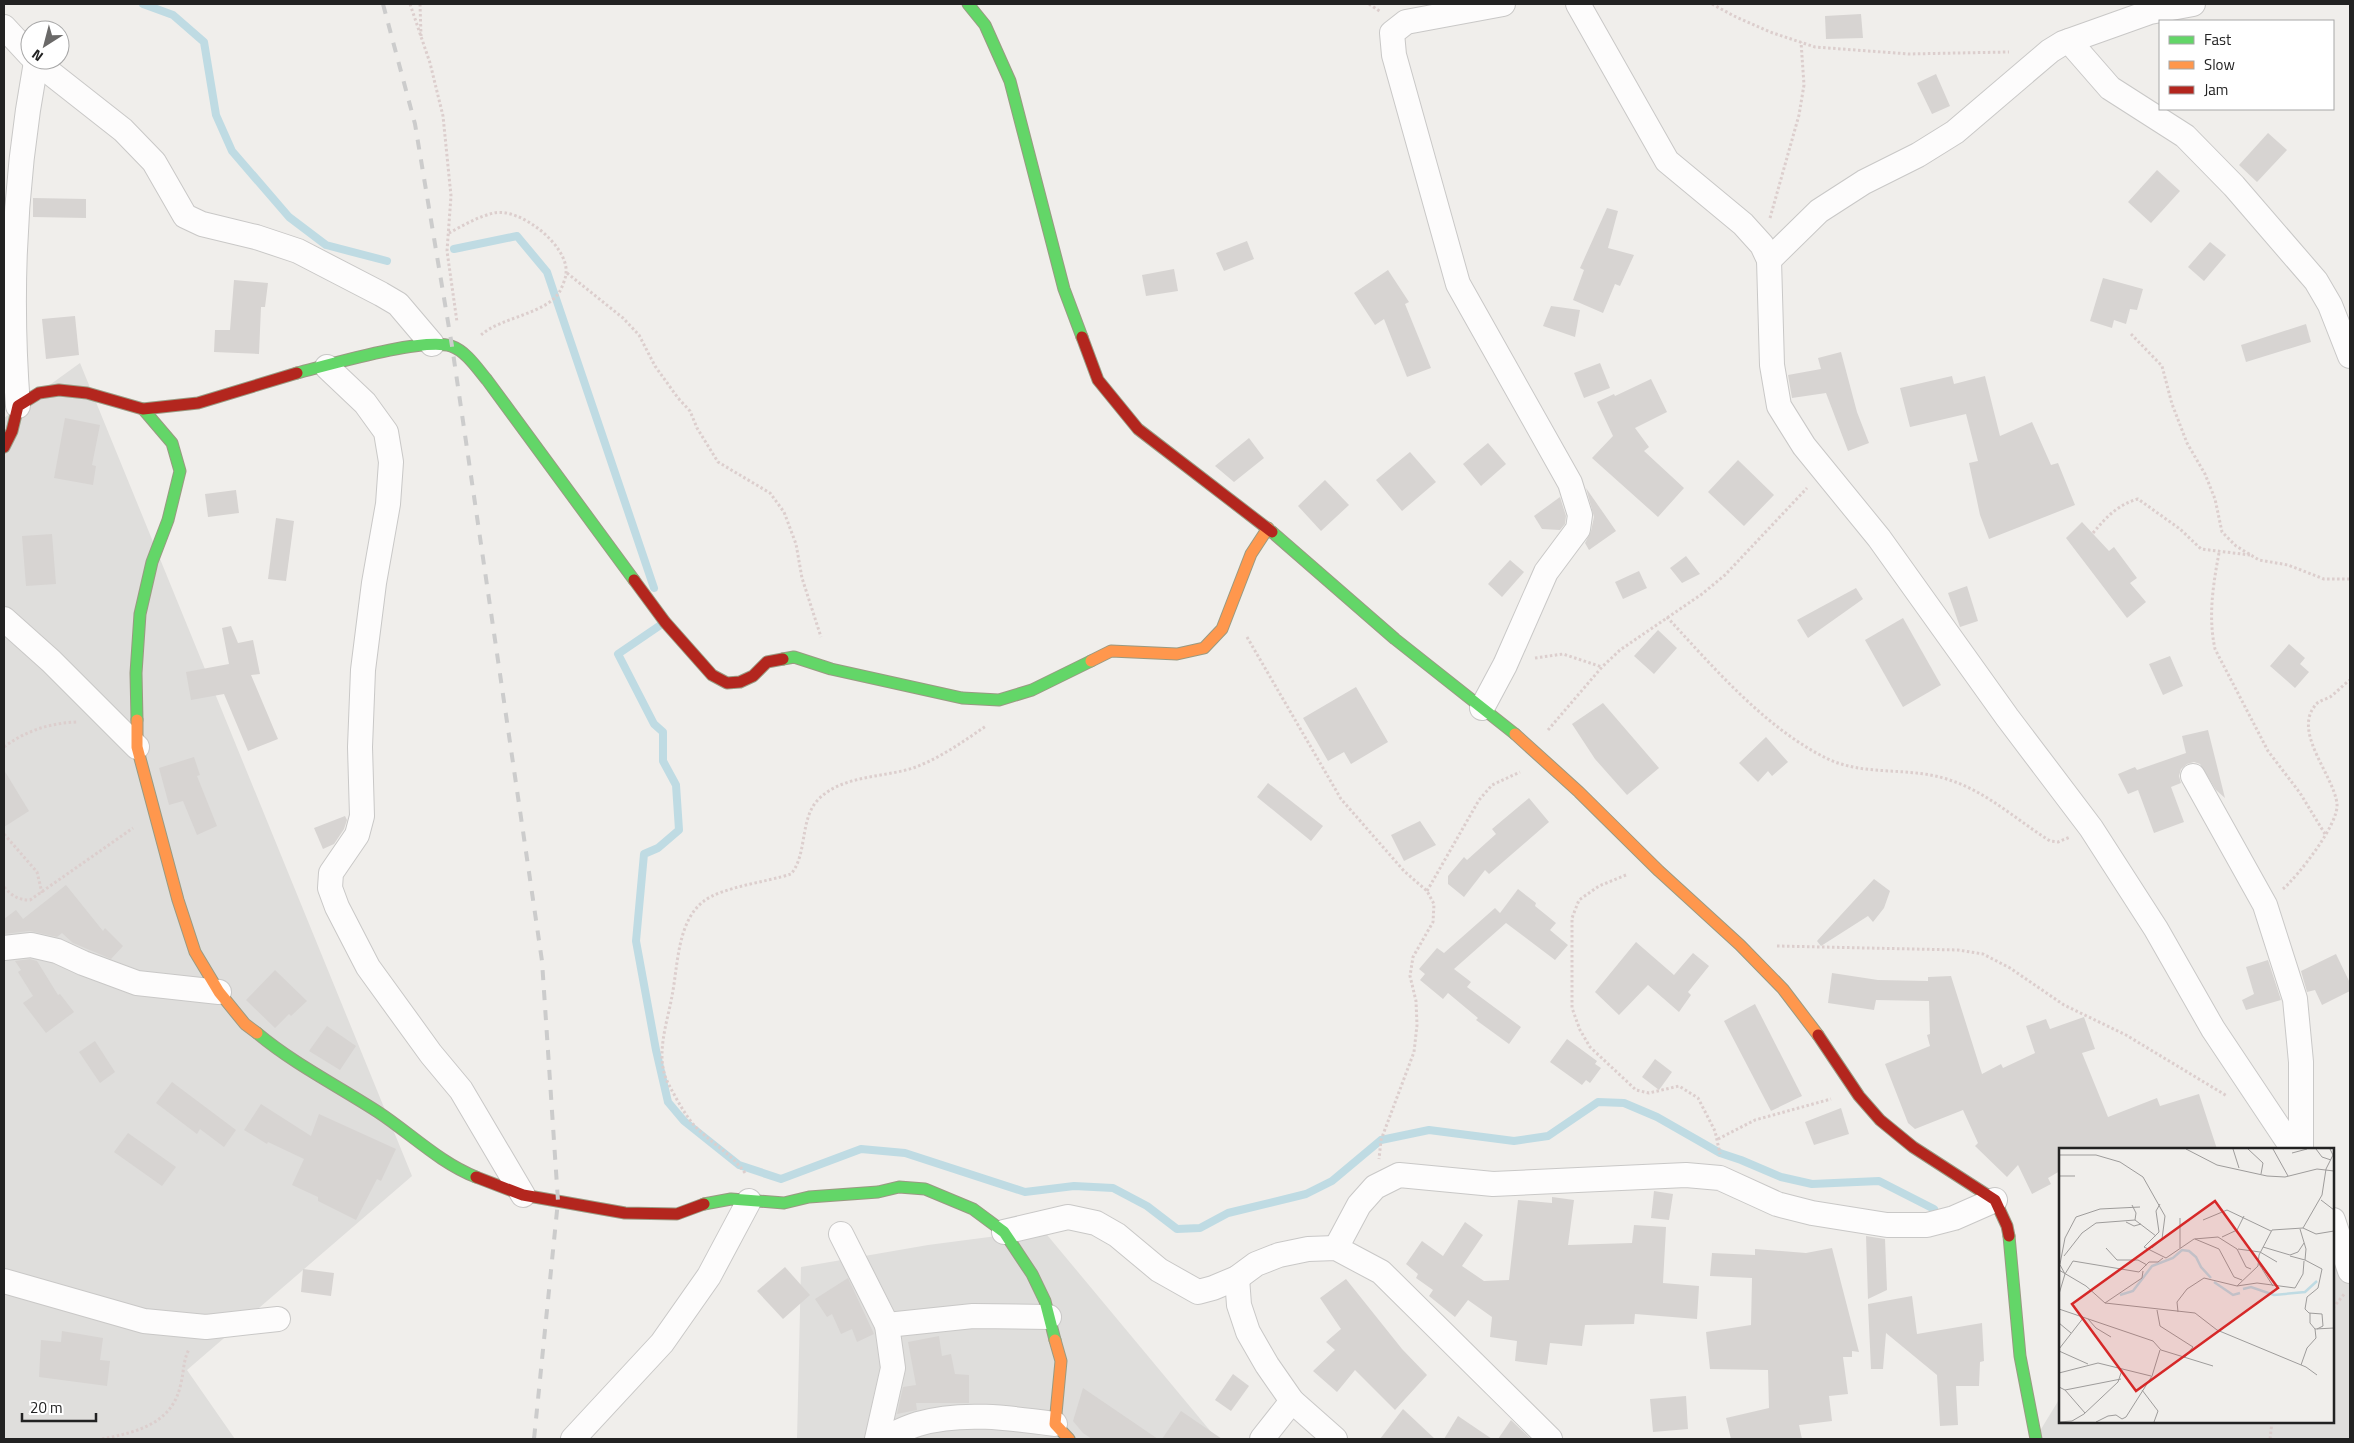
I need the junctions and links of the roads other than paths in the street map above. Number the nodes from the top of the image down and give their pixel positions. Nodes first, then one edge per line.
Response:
1 (968, 4) edge
2 (1503, 4) edge
3 (1578, 4) edge
4 (2193, 4) edge
5 (4, 27) edge
6 (2069, 41) junction
7 (20, 45) edge
8 (32, 70) edge
9 (47, 70) edge
10 (1765, 252) junction
11 (2348, 340) edge
12 (432, 344) junction
13 (327, 367) junction
14 (18, 406) junction
15 (143, 409) junction
16 (4, 447) edge
17 (1268, 528) junction
18 (4, 619) edge
19 (1482, 708) junction
20 (137, 747) junction
21 (2194, 776) dead end
22 (4, 948) edge
23 (219, 992) junction
24 (2292, 1148) edge
25 (2301, 1148) edge
26 (523, 1195) junction
27 (1995, 1200) junction
28 (749, 1201) junction
29 (2350, 1209) edge
30 (2334, 1215) edge
31 (2334, 1223) edge
32 (1004, 1232) junction
33 (841, 1234) dead end
34 (1336, 1248) junction
35 (2350, 1271) edge
36 (1237, 1278) junction
37 (4, 1281) edge
38 (1049, 1317) junction
39 (278, 1320) dead end
40 (887, 1325) junction
41 (1292, 1401) junction
42 (1062, 1432) edge
43 (573, 1439) edge
44 (877, 1439) edge
45 (882, 1439) edge
46 (1262, 1439) edge
47 (1335, 1439) edge
48 (1550, 1439) edge
49 (2036, 1439) edge

1 - 17 street
2 - 19 street
3 - 10 street
4 - 6 street
5 - 7 street
6 - 10 street
6 - 11 street
8 - 14 street
9 - 12 street
10 - 24 street
12 - 13 street
12 - 17 street
13 - 15 street
13 - 26 street
14 - 15 street
14 - 16 street
15 - 20 street
17 - 19 street
18 - 20 street
19 - 27 street
20 - 23 street
21 - 25 street
22 - 23 street
23 - 26 street
26 - 28 street
27 - 34 street
27 - 49 street
28 - 32 street
28 - 43 street
29 - 30 street
31 - 35 street
32 - 36 street
32 - 38 street
33 - 40 street
34 - 36 street
34 - 48 street
36 - 41 street
37 - 39 street
38 - 40 street
38 - 42 street
40 - 44 street
41 - 46 street
41 - 47 street
42 - 45 street

